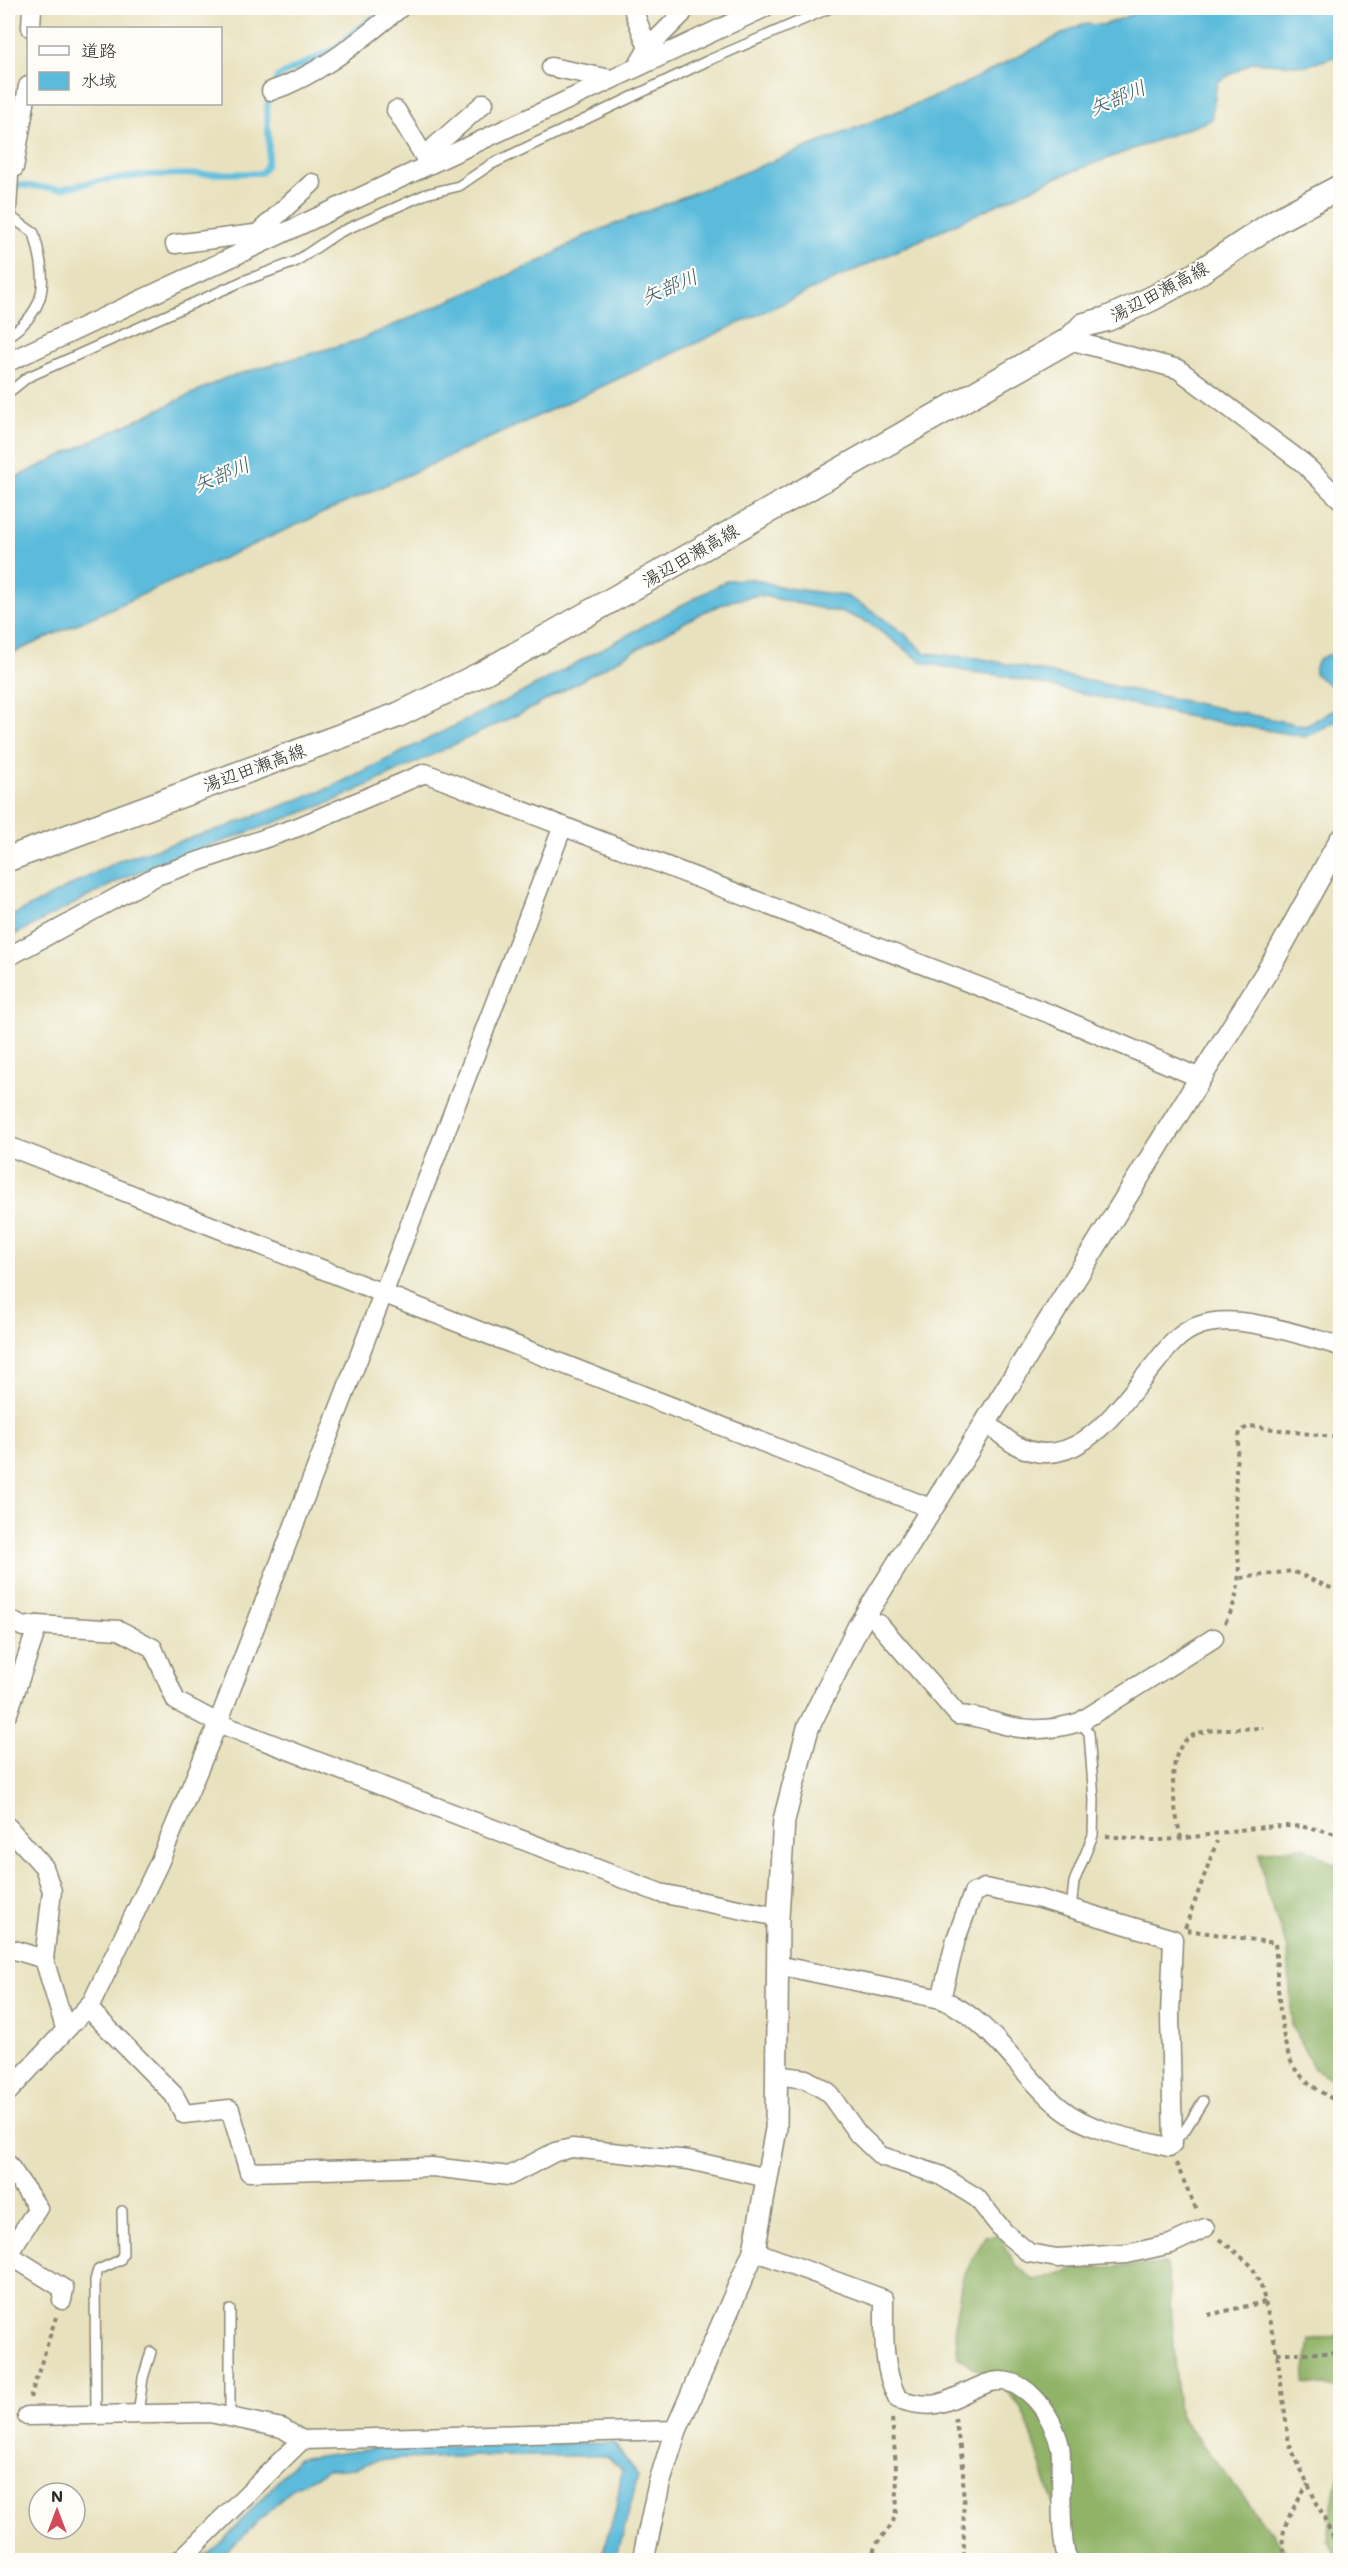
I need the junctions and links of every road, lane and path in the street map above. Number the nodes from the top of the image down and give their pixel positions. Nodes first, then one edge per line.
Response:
1 (32, 8) edge
2 (400, 8) edge
3 (682, 8) edge
4 (764, 8) edge
5 (830, 8) edge
6 (634, 12) dead end
7 (31, 27) edge
8 (648, 48) junction
9 (551, 67) dead end
10 (637, 67) junction
11 (612, 79) junction
12 (27, 90) edge
13 (271, 91) dead end
14 (484, 103) dead end
15 (396, 110) dead end
16 (427, 160) junction
17 (10, 167) edge
18 (312, 183) dead end
19 (1341, 187) edge
20 (287, 231) junction
21 (259, 232) junction
22 (175, 244) dead end
23 (246, 250) junction
24 (8, 336) edge
25 (1069, 340) junction
26 (8, 362) edge
27 (8, 393) edge
28 (1341, 499) edge
29 (563, 826) junction
30 (1341, 840) edge
31 (8, 859) edge
32 (8, 957) edge
33 (1200, 1078) junction
34 (8, 1146) edge
35 (384, 1295) junction
36 (1341, 1346) edge
37 (985, 1422) junction
38 (1341, 1438) edge
39 (930, 1508) junction
40 (1241, 1578) junction
41 (1341, 1592) edge
42 (8, 1619) edge
43 (879, 1624) dead end
44 (38, 1625) junction
45 (1214, 1638) joint
46 (8, 1713) edge
47 (1080, 1722) junction
48 (218, 1723) junction
49 (1263, 1728) dead end
50 (8, 1827) edge
51 (1093, 1835) junction
52 (1341, 1836) edge
53 (1181, 1838) junction
54 (1217, 1841) dead end
55 (1071, 1908) junction
56 (777, 1917) junction
57 (1179, 1935) junction
58 (8, 1948) edge
59 (44, 1959) junction
60 (777, 1965) junction
61 (941, 1999) junction
62 (87, 2007) junction
63 (65, 2028) junction
64 (776, 2075) junction
65 (8, 2092) edge
66 (1203, 2101) dead end
67 (1341, 2102) edge
68 (1171, 2145) junction
69 (8, 2163) edge
70 (767, 2178) junction
71 (122, 2211) dead end
72 (1205, 2228) junction
73 (754, 2251) junction
74 (62, 2300) joint
75 (1265, 2302) junction
76 (231, 2310) dead end
77 (1208, 2315) dead end
78 (151, 2352) dead end
79 (1341, 2353) edge
80 (1277, 2354) junction
81 (898, 2399) junction
82 (951, 2399) junction
83 (138, 2414) junction
84 (96, 2415) junction
85 (27, 2416) joint
86 (230, 2417) junction
87 (676, 2430) junction
88 (302, 2440) junction
89 (1308, 2484) junction
90 (1341, 2552) edge
91 (180, 2560) edge
92 (643, 2560) edge
93 (874, 2560) edge
94 (964, 2560) edge
95 (1067, 2560) edge
96 (1289, 2560) edge

1 - 7 street
2 - 13 street
3 - 8 street
4 - 10 street
5 - 27 lane
6 - 8 street
8 - 10 street
9 - 11 street
10 - 11 street
11 - 16 street
12 - 17 street
14 - 16 street
15 - 16 street
16 - 20 street
17 - 24 lane
18 - 21 street
19 - 25 main road, 湯辺田瀬高線
20 - 21 street
20 - 23 street
21 - 22 street
21 - 23 street
23 - 26 street
25 - 28 street
25 - 31 main road, 湯辺田瀬高線
29 - 32 street
29 - 33 street
29 - 35 street
30 - 33 street
33 - 37 street
34 - 35 street
35 - 39 street
35 - 48 street
36 - 37 street
37 - 39 street
38 - 40 path
39 - 56 street
40 - 41 path
40 - 45 path
42 - 44 street
43 - 47 street
44 - 46 street
44 - 48 street
45 - 47 street
47 - 51 lane
48 - 56 street
48 - 62 street
49 - 53 path
50 - 59 street
51 - 53 path
51 - 55 lane
52 - 53 path
54 - 57 path
55 - 57 street
55 - 61 street
56 - 60 street
57 - 67 path
57 - 68 street
58 - 59 street
59 - 63 street
60 - 61 street
60 - 64 street
61 - 68 street
62 - 63 street
62 - 70 street
63 - 65 street
64 - 70 street
64 - 72 street
66 - 68 lane
68 - 72 path
69 - 74 street
70 - 73 street
71 - 84 lane
72 - 75 path
73 - 81 street
73 - 87 street
74 - 85 path
75 - 77 path
75 - 80 path
76 - 86 lane
78 - 83 lane
79 - 80 path
80 - 89 path
81 - 82 street
81 - 93 path
82 - 94 path
82 - 95 street
83 - 84 street
83 - 86 street
84 - 85 street
86 - 88 street
87 - 88 street
87 - 92 street
88 - 91 street
89 - 90 path
89 - 96 path

